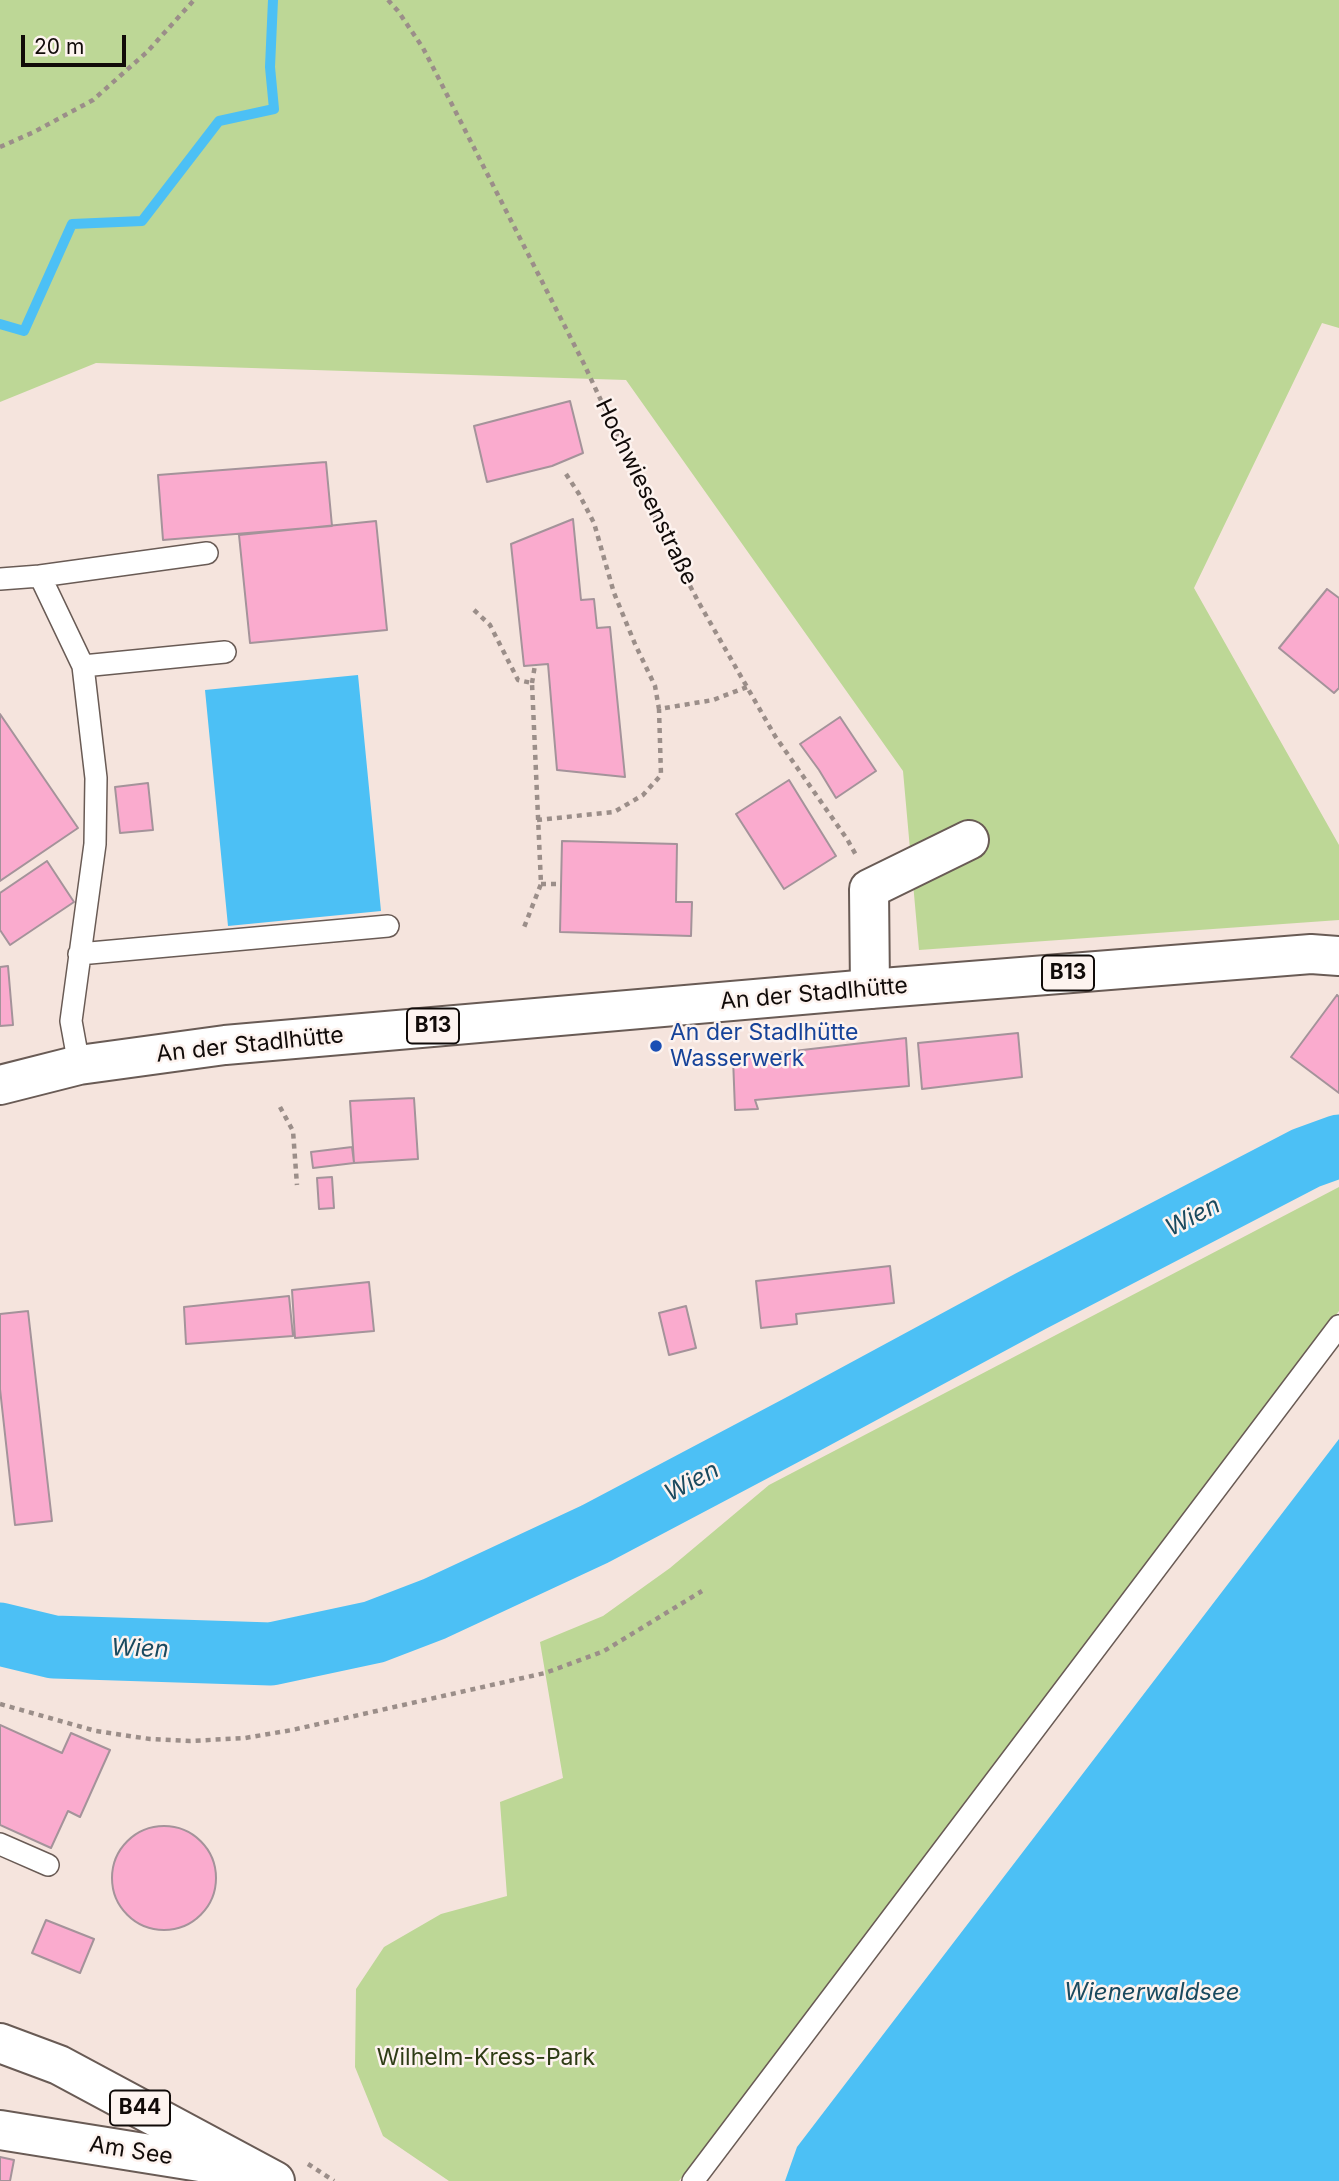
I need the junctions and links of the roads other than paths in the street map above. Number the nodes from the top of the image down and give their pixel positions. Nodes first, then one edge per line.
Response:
1 (207, 553) dead end
2 (20, 577) edge
3 (0, 591) edge
4 (225, 652) dead end
5 (83, 666) junction
6 (969, 840) dead end
7 (388, 926) dead end
8 (79, 954) junction
9 (1339, 956) edge
10 (870, 989) junction
11 (79, 1065) junction
12 (0, 1085) edge
13 (1339, 1326) edge
14 (0, 1844) edge
15 (48, 1865) dead end
16 (0, 2043) edge
17 (0, 2130) edge
18 (269, 2177) edge
19 (692, 2181) edge

1 - 2 lane
2 - 3 lane
2 - 5 lane
4 - 5 lane
5 - 8 lane
6 - 10 main road
7 - 8 lane
8 - 11 lane
9 - 10 main road, An der Stadlhütte / B13
10 - 11 main road, An der Stadlhütte / B13
11 - 12 main road, An der Stadlhütte / B13
13 - 19 lane
14 - 15 lane
16 - 18 main road, B44
17 - 18 main road, Am See

